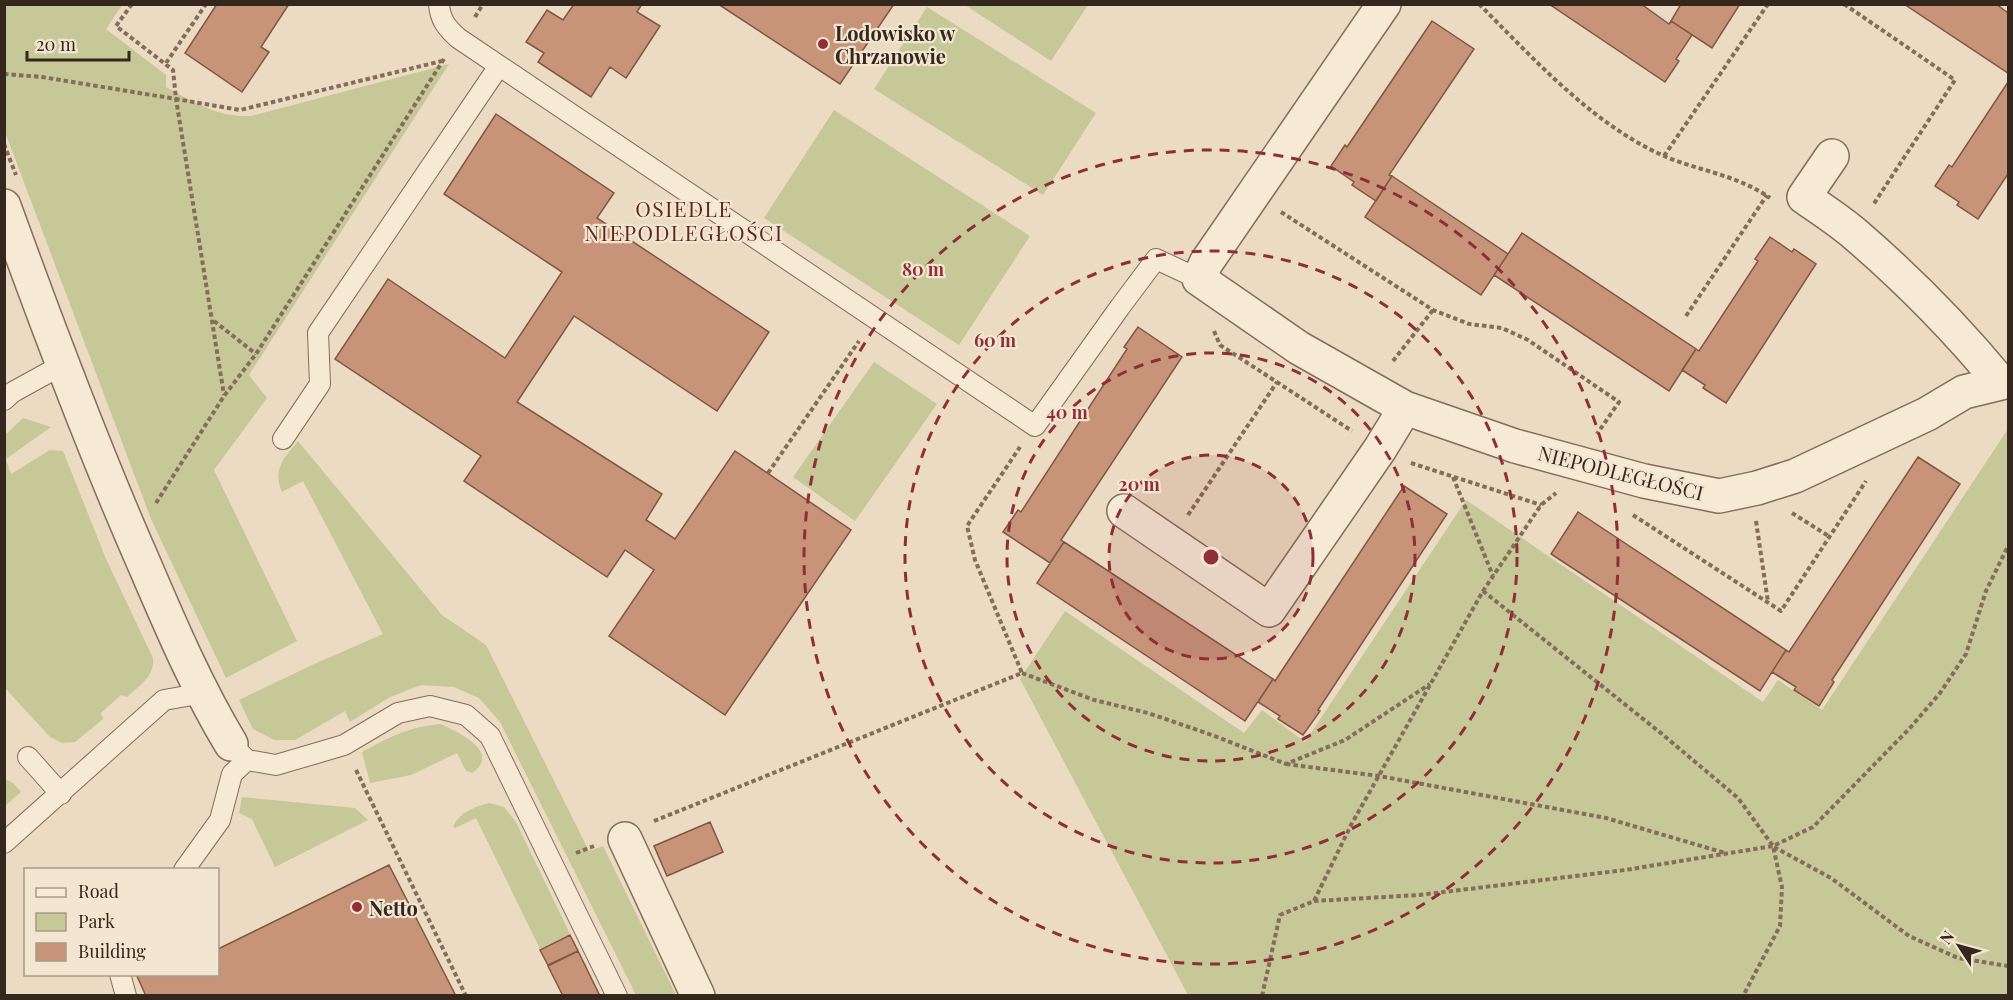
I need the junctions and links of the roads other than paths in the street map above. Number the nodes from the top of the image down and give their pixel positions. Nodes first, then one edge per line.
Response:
1 (440, 4) edge
2 (1384, 4) edge
3 (499, 66) junction
4 (1832, 156) dead end
5 (4, 206) edge
6 (1199, 279) junction
7 (62, 365) junction
8 (2006, 381) edge
9 (4, 400) edge
10 (1405, 408) junction
11 (283, 439) dead end
12 (1124, 511) dead end
13 (204, 693) junction
14 (239, 752) junction
15 (28, 757) dead end
16 (61, 794) junction
17 (623, 836) road end
18 (4, 843) edge
19 (185, 868) edge
20 (120, 976) edge
21 (126, 996) edge
22 (617, 996) edge
23 (698, 996) edge

1 - 3 lane
2 - 6 street
3 - 6 lane
3 - 11 lane
4 - 8 street, NIEPODLEGŁOŚCI
5 - 7 street
6 - 10 street, NIEPODLEGŁOŚCI
7 - 9 lane
7 - 13 street
8 - 10 street, NIEPODLEGŁOŚCI
10 - 12 street
13 - 14 street
13 - 16 lane
14 - 19 lane
14 - 22 lane
15 - 16 lane
16 - 18 lane
17 - 23 street
20 - 21 lane

